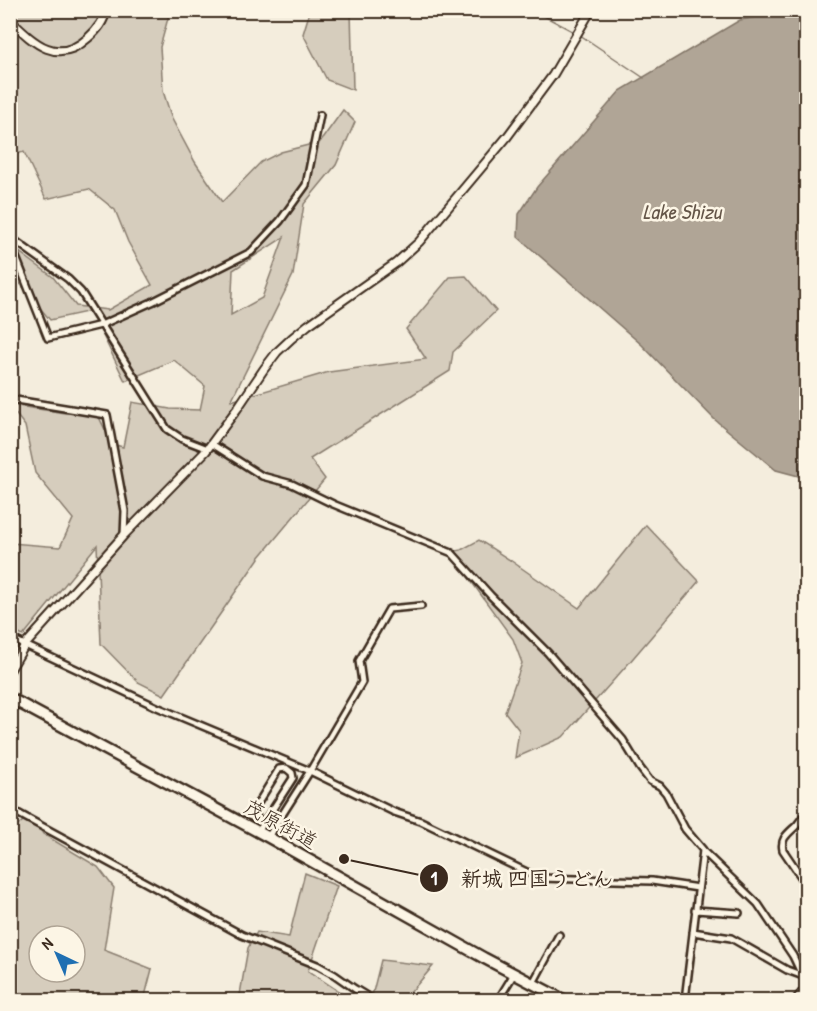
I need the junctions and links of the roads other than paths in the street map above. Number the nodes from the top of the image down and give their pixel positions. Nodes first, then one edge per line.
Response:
1 (106, 10) edge
2 (591, 10) edge
3 (10, 20) edge
4 (320, 115) dead end
5 (10, 240) edge
6 (101, 325) junction
7 (10, 399) edge
8 (210, 446) junction
9 (124, 536) junction
10 (421, 606) dead end
11 (10, 638) edge
12 (25, 645) junction
13 (10, 670) edge
14 (10, 698) edge
15 (310, 771) junction
16 (10, 809) edge
17 (807, 813) edge
18 (261, 828) junction
19 (268, 837) junction
20 (703, 850) junction
21 (807, 885) edge
22 (698, 888) junction
23 (695, 910) junction
24 (739, 913) dead end
25 (693, 932) junction
26 (559, 935) dead end
27 (514, 974) junction
28 (804, 976) edge
29 (532, 983) junction
30 (807, 988) edge
31 (373, 1000) edge
32 (498, 1000) edge
33 (564, 1000) edge
34 (686, 1000) edge
35 (796, 1000) edge

1 - 3 street
2 - 8 street
4 - 6 street
5 - 6 street
5 - 6 street
6 - 8 street
7 - 9 street
8 - 9 street
8 - 20 street
9 - 12 street
10 - 15 street
11 - 12 street
12 - 13 street
12 - 15 street
14 - 18 main road, 茂原街道
15 - 19 street
15 - 22 street
16 - 31 street
17 - 21 street
18 - 18 street
18 - 19 main road, 茂原街道
19 - 27 main road, 茂原街道
20 - 22 street
20 - 28 street
22 - 23 street
23 - 24 street
23 - 25 street
25 - 28 street
25 - 34 street
26 - 29 street
27 - 29 main road, 茂原街道
27 - 32 street
29 - 33 main road, 茂原街道
30 - 35 street

